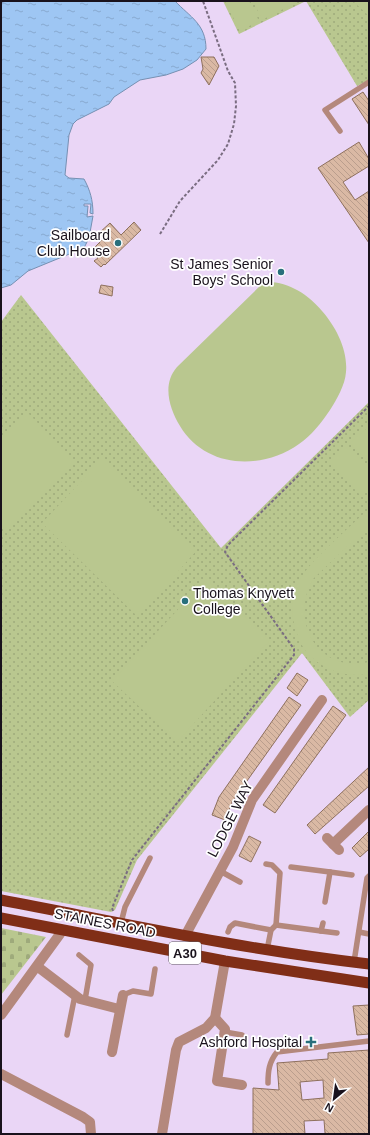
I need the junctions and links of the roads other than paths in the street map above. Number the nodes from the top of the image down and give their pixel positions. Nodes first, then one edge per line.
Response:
1 (369, 82) edge
2 (340, 131) dead end
3 (322, 700) dead end
4 (369, 810) edge
5 (333, 844) dead end
6 (150, 858) dead end
7 (266, 864) dead end
8 (291, 867) dead end
9 (220, 871) junction
10 (330, 872) junction
11 (352, 875) dead end
12 (369, 876) edge
13 (240, 882) dead end
14 (1, 900) edge
15 (325, 902) dead end
16 (1, 918) edge
17 (121, 923) junction
18 (323, 923) dead end
19 (276, 925) junction
20 (62, 930) junction
21 (271, 930) junction
22 (322, 931) junction
23 (228, 932) dead end
24 (359, 932) junction
25 (336, 933) dead end
26 (369, 934) edge
27 (186, 936) junction
28 (267, 950) junction
29 (79, 955) dead end
30 (225, 961) junction
31 (354, 962) junction
32 (369, 964) edge
33 (38, 967) junction
34 (155, 969) dead end
35 (369, 983) edge
36 (75, 995) junction
37 (122, 995) joint
38 (85, 1000) junction
39 (120, 1009) junction
40 (1, 1015) edge
41 (215, 1018) junction
42 (225, 1032) junction
43 (67, 1034) dead end
44 (242, 1035) dead end
45 (369, 1041) edge
46 (112, 1052) dead end
47 (1, 1074) edge
48 (268, 1083) dead end
49 (242, 1085) dead end
50 (92, 1134) edge
51 (162, 1134) edge

1 - 2 lane
3 - 9 street, LODGE WAY
4 - 5 street
6 - 17 lane
7 - 19 lane
8 - 10 lane
9 - 13 lane
9 - 27 street, LODGE WAY
10 - 11 lane
10 - 15 lane
12 - 24 lane
14 - 17 highway, STAINES ROAD / A30
16 - 20 highway, STAINES ROAD / A30
17 - 27 highway, STAINES ROAD / A30
18 - 22 lane
19 - 21 lane
19 - 22 lane
20 - 30 highway, STAINES ROAD / A30
20 - 33 street
21 - 23 lane
21 - 28 lane
22 - 25 lane
24 - 26 lane
24 - 31 lane
27 - 28 highway, STAINES ROAD / A30
28 - 31 highway, STAINES ROAD / A30
29 - 38 lane
30 - 35 highway, STAINES ROAD / A30
30 - 41 street
31 - 32 highway, STAINES ROAD / A30
33 - 36 street
33 - 40 street
34 - 37 lane
36 - 38 street
36 - 43 lane
37 - 39 street
38 - 39 street
39 - 46 street
41 - 42 street
41 - 51 street
42 - 44 lane
42 - 49 street
45 - 48 lane
47 - 50 street

